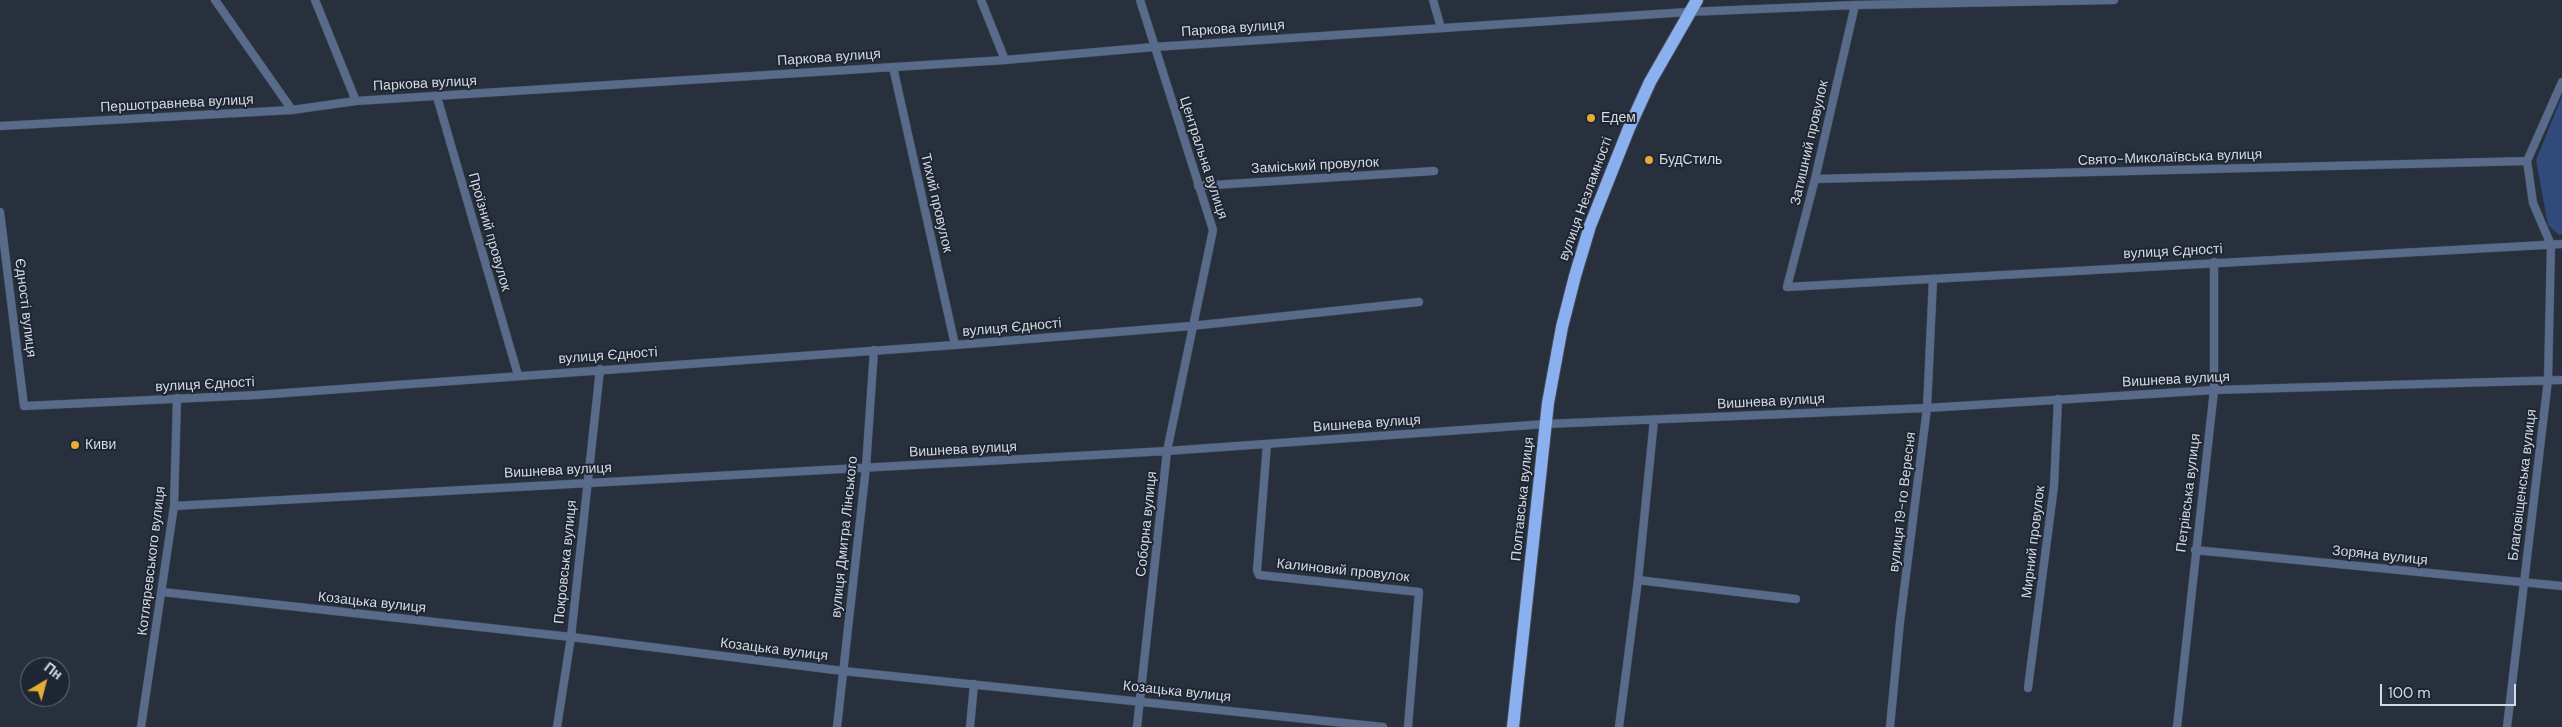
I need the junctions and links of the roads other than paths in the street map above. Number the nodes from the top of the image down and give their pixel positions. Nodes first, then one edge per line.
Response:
1 (215, 0) edge
2 (315, 0) edge
3 (981, 0) edge
4 (1140, 0) edge
5 (1433, 0) edge
6 (1696, 0) edge
7 (2114, 0) edge
8 (1855, 5) junction
9 (1688, 12) junction
10 (1441, 28) junction
11 (1154, 47) junction
12 (1005, 60) junction
13 (893, 67) junction
14 (2562, 82) edge
15 (437, 97) junction
16 (356, 100) junction
17 (292, 110) junction
18 (0, 126) edge
19 (2527, 161) junction
20 (1434, 171) dead end
21 (1815, 179) junction
22 (1198, 186) junction
23 (0, 212) edge
24 (2562, 244) edge
25 (2551, 245) junction
26 (2214, 262) junction
27 (1575, 276) joint
28 (1933, 280) junction
29 (1786, 287) joint
30 (1419, 302) dead end
31 (1194, 326) junction
32 (955, 345) junction
33 (874, 350) junction
34 (600, 369) junction
35 (518, 375) junction
36 (2548, 380) junction
37 (2562, 380) edge
38 (2214, 390) junction
39 (178, 398) junction
40 (2058, 399) junction
41 (24, 406) joint
42 (1927, 408) junction
43 (1654, 420) junction
44 (1546, 424) junction
45 (1267, 444) junction
46 (1167, 451) junction
47 (866, 467) junction
48 (588, 482) junction
49 (174, 506) junction
50 (2195, 550) junction
51 (1638, 580) junction
52 (2524, 583) junction
53 (2562, 586) edge
54 (162, 592) junction
55 (1796, 599) dead end
56 (570, 637) junction
57 (843, 671) junction
58 (974, 684) junction
59 (2028, 688) dead end
60 (1140, 701) junction
61 (141, 727) edge
62 (557, 727) edge
63 (837, 727) edge
64 (970, 727) edge
65 (1137, 727) edge
66 (1383, 727) edge
67 (1408, 727) edge
68 (1514, 727) edge
69 (1619, 727) edge
70 (1890, 727) edge
71 (2177, 727) edge
72 (2507, 727) edge

1 - 17 street
2 - 16 street
3 - 12 street
4 - 11 street, Центральна вулиця
5 - 10 street
6 - 9 highway, вулиця Незламності
7 - 8 street, Паркова вулиця
8 - 9 street, Паркова вулиця
8 - 21 street, Затишний провулок
9 - 10 street, Паркова вулиця
9 - 27 highway, вулиця Незламності
10 - 11 street, Паркова вулиця
11 - 12 street, Паркова вулиця
11 - 22 street, Центральна вулиця
12 - 13 street, Паркова вулиця
13 - 15 street, Паркова вулиця
13 - 32 street, Тихий провулок
14 - 19 street
15 - 16 street, Паркова вулиця
15 - 35 street, Проїзний провулок
16 - 17 street, Першотравнева вулиця
17 - 18 street, Першотравнева вулиця
19 - 21 street, Свято-Миколаївська вулиця
19 - 25 street
20 - 22 street, Заміський провулок
21 - 29 street, Затишний провулок
22 - 31 street, Центральна вулиця
23 - 41 street, Єдності вулиця
24 - 25 street, вулиця Єдності
25 - 26 street, вулиця Єдності
25 - 36 street, Благовіщенська вулиця
26 - 28 street, вулиця Єдності
26 - 38 street, Петрівська вулиця
27 - 44 highway, Полтавська вулиця
28 - 29 street, вулиця Єдності
28 - 42 street, вулиця 19-го Вересня
30 - 31 street, вулиця Єдності
31 - 32 street, вулиця Єдності
31 - 46 street, Соборна вулиця
32 - 33 street, вулиця Єдності
33 - 34 street, вулиця Єдності
33 - 47 street, вулиця Дмитра Лінського
34 - 35 street, вулиця Єдності
34 - 48 street, Покровська вулиця
35 - 39 street, вулиця Єдності
36 - 37 street, Вишнева вулиця
36 - 38 street, Вишнева вулиця
36 - 52 street, Благовіщенська вулиця
38 - 40 street, Вишнева вулиця
38 - 50 street, Петрівська вулиця
39 - 41 street, вулиця Єдності
39 - 49 street, Котляревського вулиця
40 - 42 street, Вишнева вулиця
40 - 59 street, Мирний провулок
42 - 43 street, Вишнева вулиця
42 - 70 street, вулиця 19-го Вересня
43 - 44 street, Вишнева вулиця
43 - 51 street
44 - 45 street, Вишнева вулиця
44 - 68 highway, Полтавська вулиця
45 - 46 street, Вишнева вулиця
45 - 67 street, Калиновий провулок
46 - 47 street, Вишнева вулиця
46 - 60 street, Соборна вулиця
47 - 48 street, Вишнева вулиця
47 - 57 street, вулиця Дмитра Лінського
48 - 49 street, Вишнева вулиця
48 - 56 street, Покровська вулиця
49 - 54 street, Котляревського вулиця
50 - 52 street, Зоряна вулиця
50 - 71 street, Петрівська вулиця
51 - 55 street
51 - 69 street
52 - 53 street, Зоряна вулиця
52 - 72 street, Благовіщенська вулиця
54 - 56 street, Козацька вулиця
54 - 61 street, Котляревського вулиця
56 - 57 street, Козацька вулиця
56 - 62 street, Покровська вулиця
57 - 58 street, Козацька вулиця
57 - 63 street, вулиця Дмитра Лінського
58 - 60 street, Козацька вулиця
58 - 64 street
60 - 65 street, Соборна вулиця
60 - 66 street, Козацька вулиця

